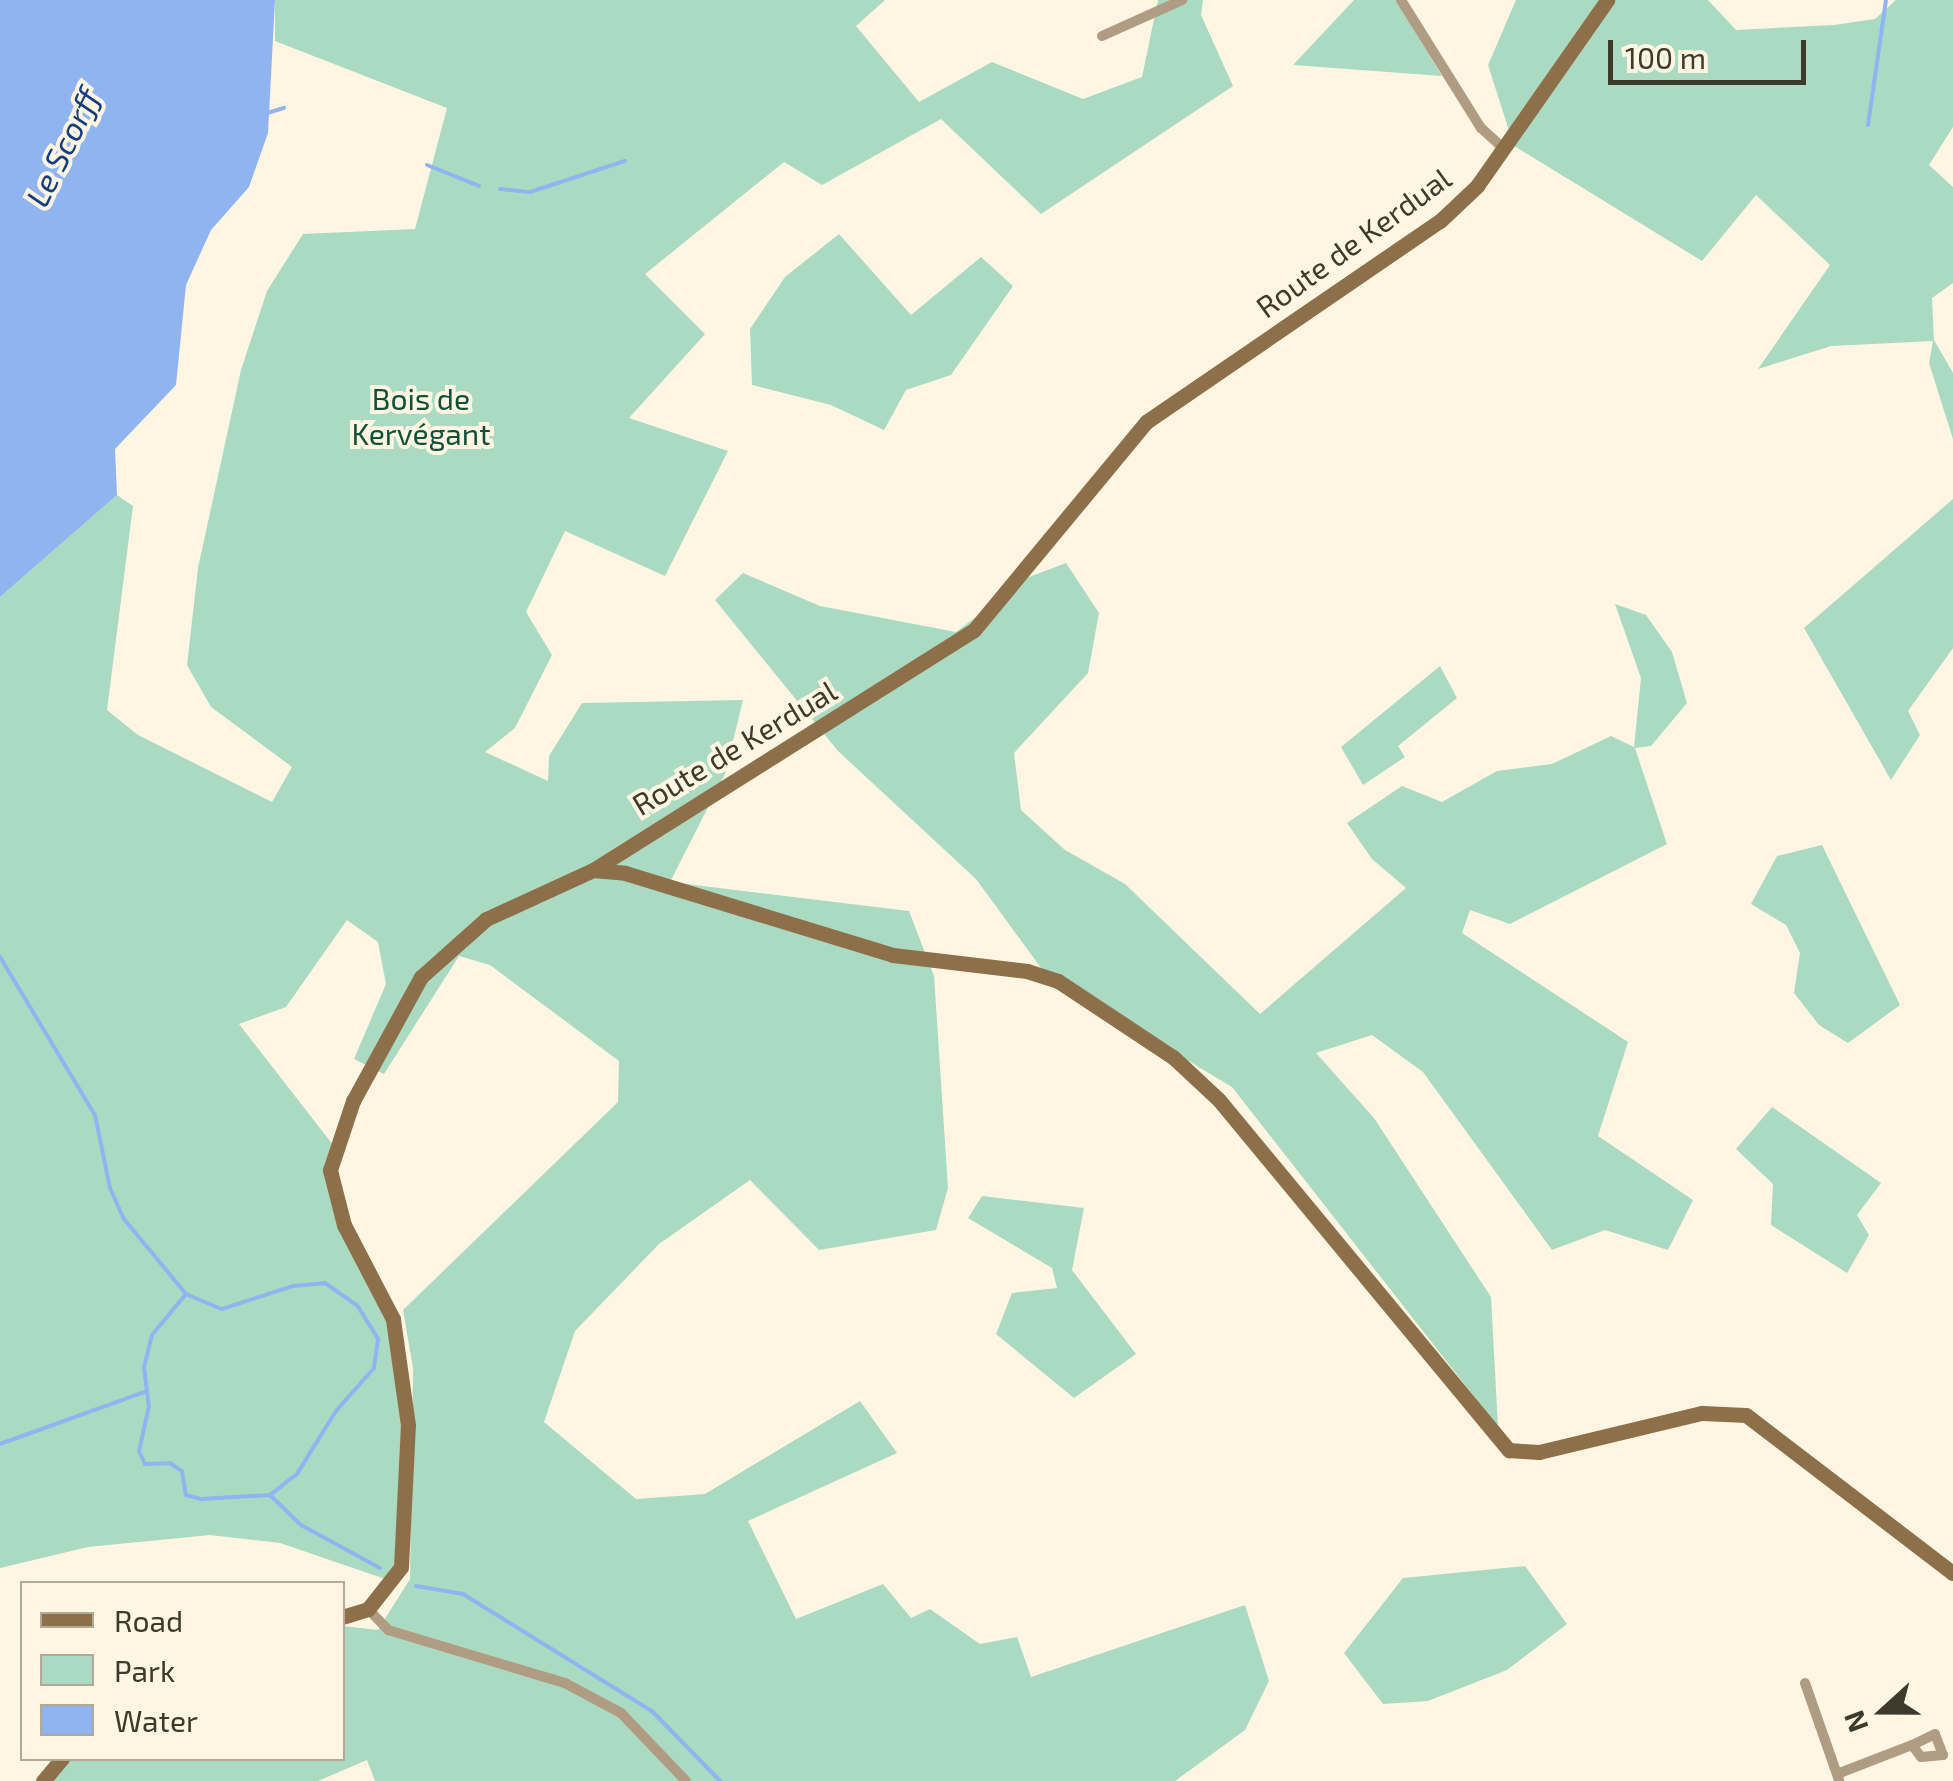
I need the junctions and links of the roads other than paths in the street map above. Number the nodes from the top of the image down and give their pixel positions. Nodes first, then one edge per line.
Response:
1 (1182, 0) edge
2 (1401, 0) edge
3 (1607, 0) edge
4 (1102, 36) dead end
5 (1504, 149) junction
6 (593, 870) junction
7 (1953, 1574) edge
8 (368, 1609) junction
9 (345, 1616) edge
10 (1805, 1682) dead end
11 (1912, 1745) dead end
12 (60, 1761) edge
13 (1838, 1778) edge
14 (43, 1781) edge
15 (686, 1781) edge

1 - 4 street
2 - 5 street
3 - 5 street, Route de Kerdual
5 - 6 street, Route de Kerdual
6 - 7 street
6 - 8 street, Route de Kerdual
8 - 9 street
8 - 15 street
10 - 13 street
11 - 13 street
12 - 14 street

